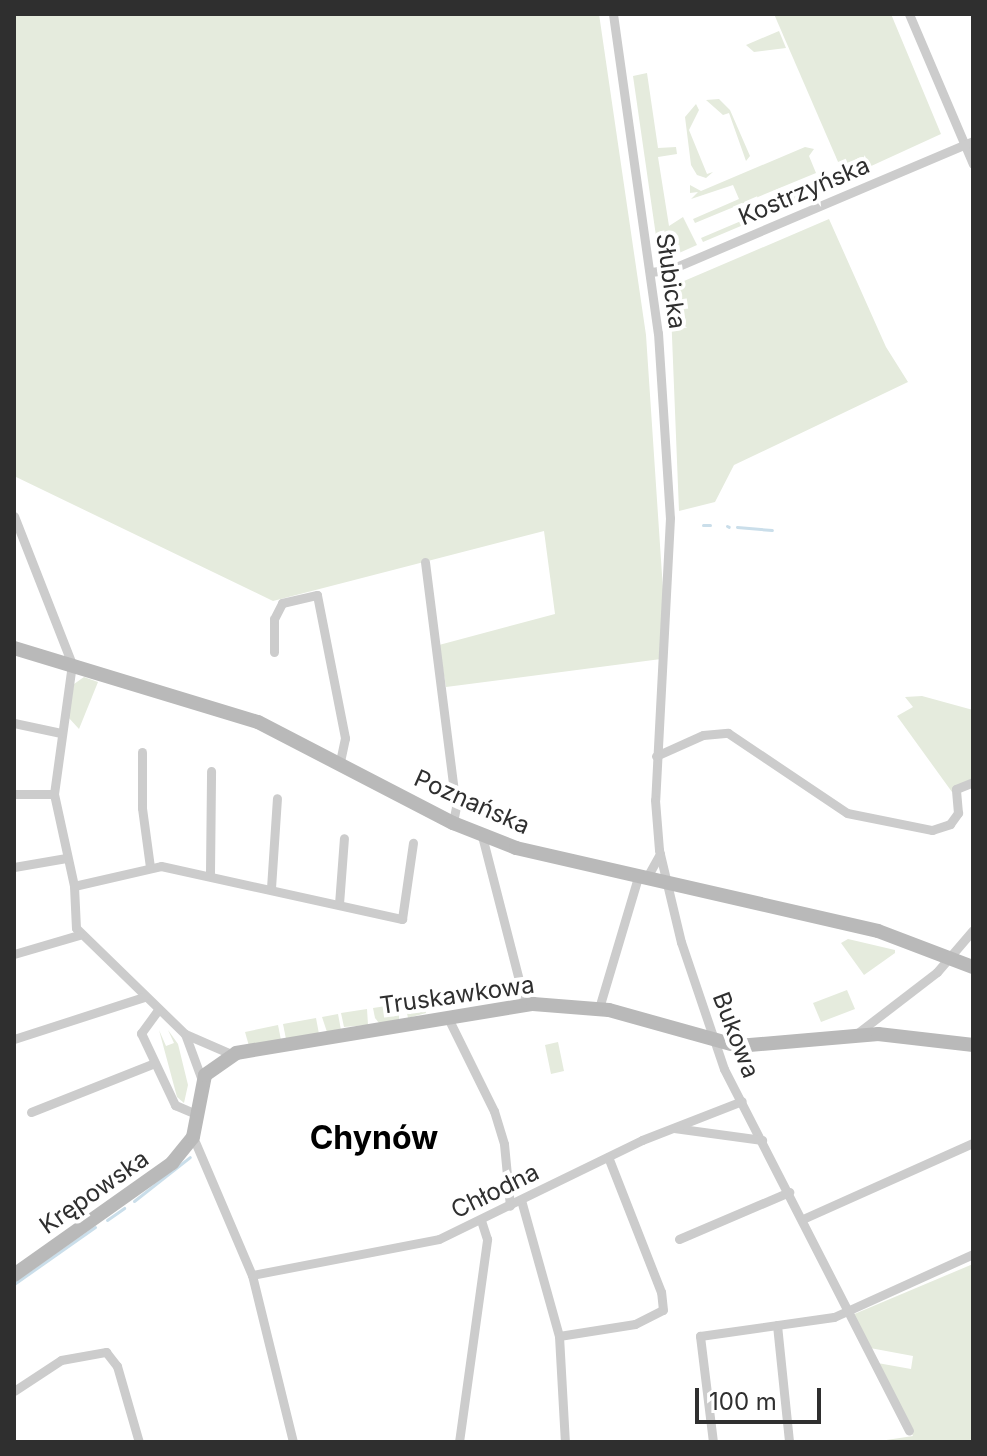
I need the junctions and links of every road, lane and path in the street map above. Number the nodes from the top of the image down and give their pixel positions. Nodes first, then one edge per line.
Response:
1 (613, 14) edge
2 (909, 14) edge
3 (969, 142) edge
4 (973, 164) edge
5 (650, 272) junction
6 (14, 516) edge
7 (425, 562) dead end
8 (14, 648) edge
9 (274, 652) dead end
10 (72, 664) junction
11 (14, 723) edge
12 (61, 733) junction
13 (142, 752) dead end
14 (656, 756) junction
15 (340, 761) junction
16 (211, 771) dead end
17 (973, 782) edge
18 (14, 794) edge
19 (54, 794) junction
20 (277, 798) dead end
21 (453, 823) junction
22 (482, 836) junction
23 (344, 838) dead end
24 (413, 843) dead end
25 (660, 854) junction
26 (66, 858) junction
27 (14, 867) edge
28 (150, 867) junction
29 (210, 873) junction
30 (642, 878) junction
31 (668, 884) junction
32 (74, 886) junction
33 (271, 888) junction
34 (339, 904) junction
35 (973, 930) edge
36 (79, 935) junction
37 (14, 954) edge
38 (950, 956) junction
39 (973, 967) edge
40 (144, 997) junction
41 (525, 1004) junction
42 (599, 1008) junction
43 (158, 1010) junction
44 (447, 1016) junction
45 (185, 1034) junction
46 (855, 1035) junction
47 (14, 1039) edge
48 (715, 1041) junction
49 (973, 1045) edge
50 (231, 1054) junction
51 (155, 1063) junction
52 (203, 1083) junction
53 (742, 1101) junction
54 (31, 1112) dead end
55 (198, 1115) junction
56 (672, 1128) junction
57 (193, 1137) junction
58 (762, 1140) junction
59 (973, 1143) edge
60 (608, 1157) junction
61 (789, 1192) junction
62 (521, 1200) junction
63 (510, 1206) junction
64 (805, 1218) junction
65 (481, 1220) junction
66 (679, 1239) dead end
67 (973, 1254) edge
68 (14, 1275) edge
69 (252, 1275) junction
70 (844, 1312) junction
71 (777, 1325) junction
72 (559, 1336) junction
73 (14, 1391) edge
74 (909, 1430) dead end
75 (139, 1442) edge
76 (293, 1442) edge
77 (459, 1442) edge
78 (565, 1442) edge
79 (713, 1442) edge
80 (789, 1442) edge

1 - 5 street, Słubicka
2 - 3 street
3 - 4 street
3 - 5 street, Kostrzyńska
5 - 14 street, Słubicka
6 - 10 street
7 - 21 street
8 - 10 street, Poznańska
9 - 15 street
10 - 12 street
10 - 15 street, Poznańska
11 - 12 street
12 - 19 street
13 - 28 street
14 - 17 street
14 - 25 street, Bukowa
15 - 21 street, Poznańska
16 - 29 street
18 - 19 street
19 - 26 street
20 - 33 street
21 - 22 street, Poznańska
22 - 30 street, Poznańska
22 - 41 street
23 - 34 street
24 - 34 street
25 - 30 street
25 - 31 street, Bukowa
26 - 27 street
26 - 32 street
28 - 29 street
28 - 32 street
29 - 33 street
30 - 31 street, Poznańska
30 - 42 street
31 - 38 street, Poznańska
31 - 48 street, Bukowa
32 - 36 street
33 - 34 street
35 - 38 street
36 - 37 street
36 - 40 street
38 - 39 street, Poznańska
38 - 46 street
40 - 43 street
40 - 47 street
41 - 42 street, Truskawkowa
41 - 44 street, Truskawkowa
42 - 48 street, Truskawkowa
43 - 45 street
43 - 51 street
44 - 50 street, Truskawkowa
44 - 63 street
45 - 50 street
45 - 52 street
46 - 48 street, Truskawkowa
46 - 49 street, Truskawkowa
48 - 53 street, Bukowa
50 - 52 street
51 - 54 street
51 - 55 street
52 - 55 street
53 - 56 street, Chłodna
53 - 58 street, Bukowa
55 - 57 street
56 - 58 street
56 - 60 street, Chłodna
57 - 68 street, Krępowska
57 - 69 street
58 - 61 street, Bukowa
59 - 64 street
60 - 62 street, Chłodna
60 - 72 street
61 - 64 street, Bukowa
61 - 66 street
62 - 63 street, Chłodna
62 - 72 street
63 - 65 street, Chłodna
64 - 70 street, Bukowa
65 - 69 street, Chłodna
65 - 77 street
67 - 70 street
69 - 76 street
70 - 71 street
70 - 74 street, Bukowa
71 - 79 street
71 - 80 street
72 - 78 street
73 - 75 street

